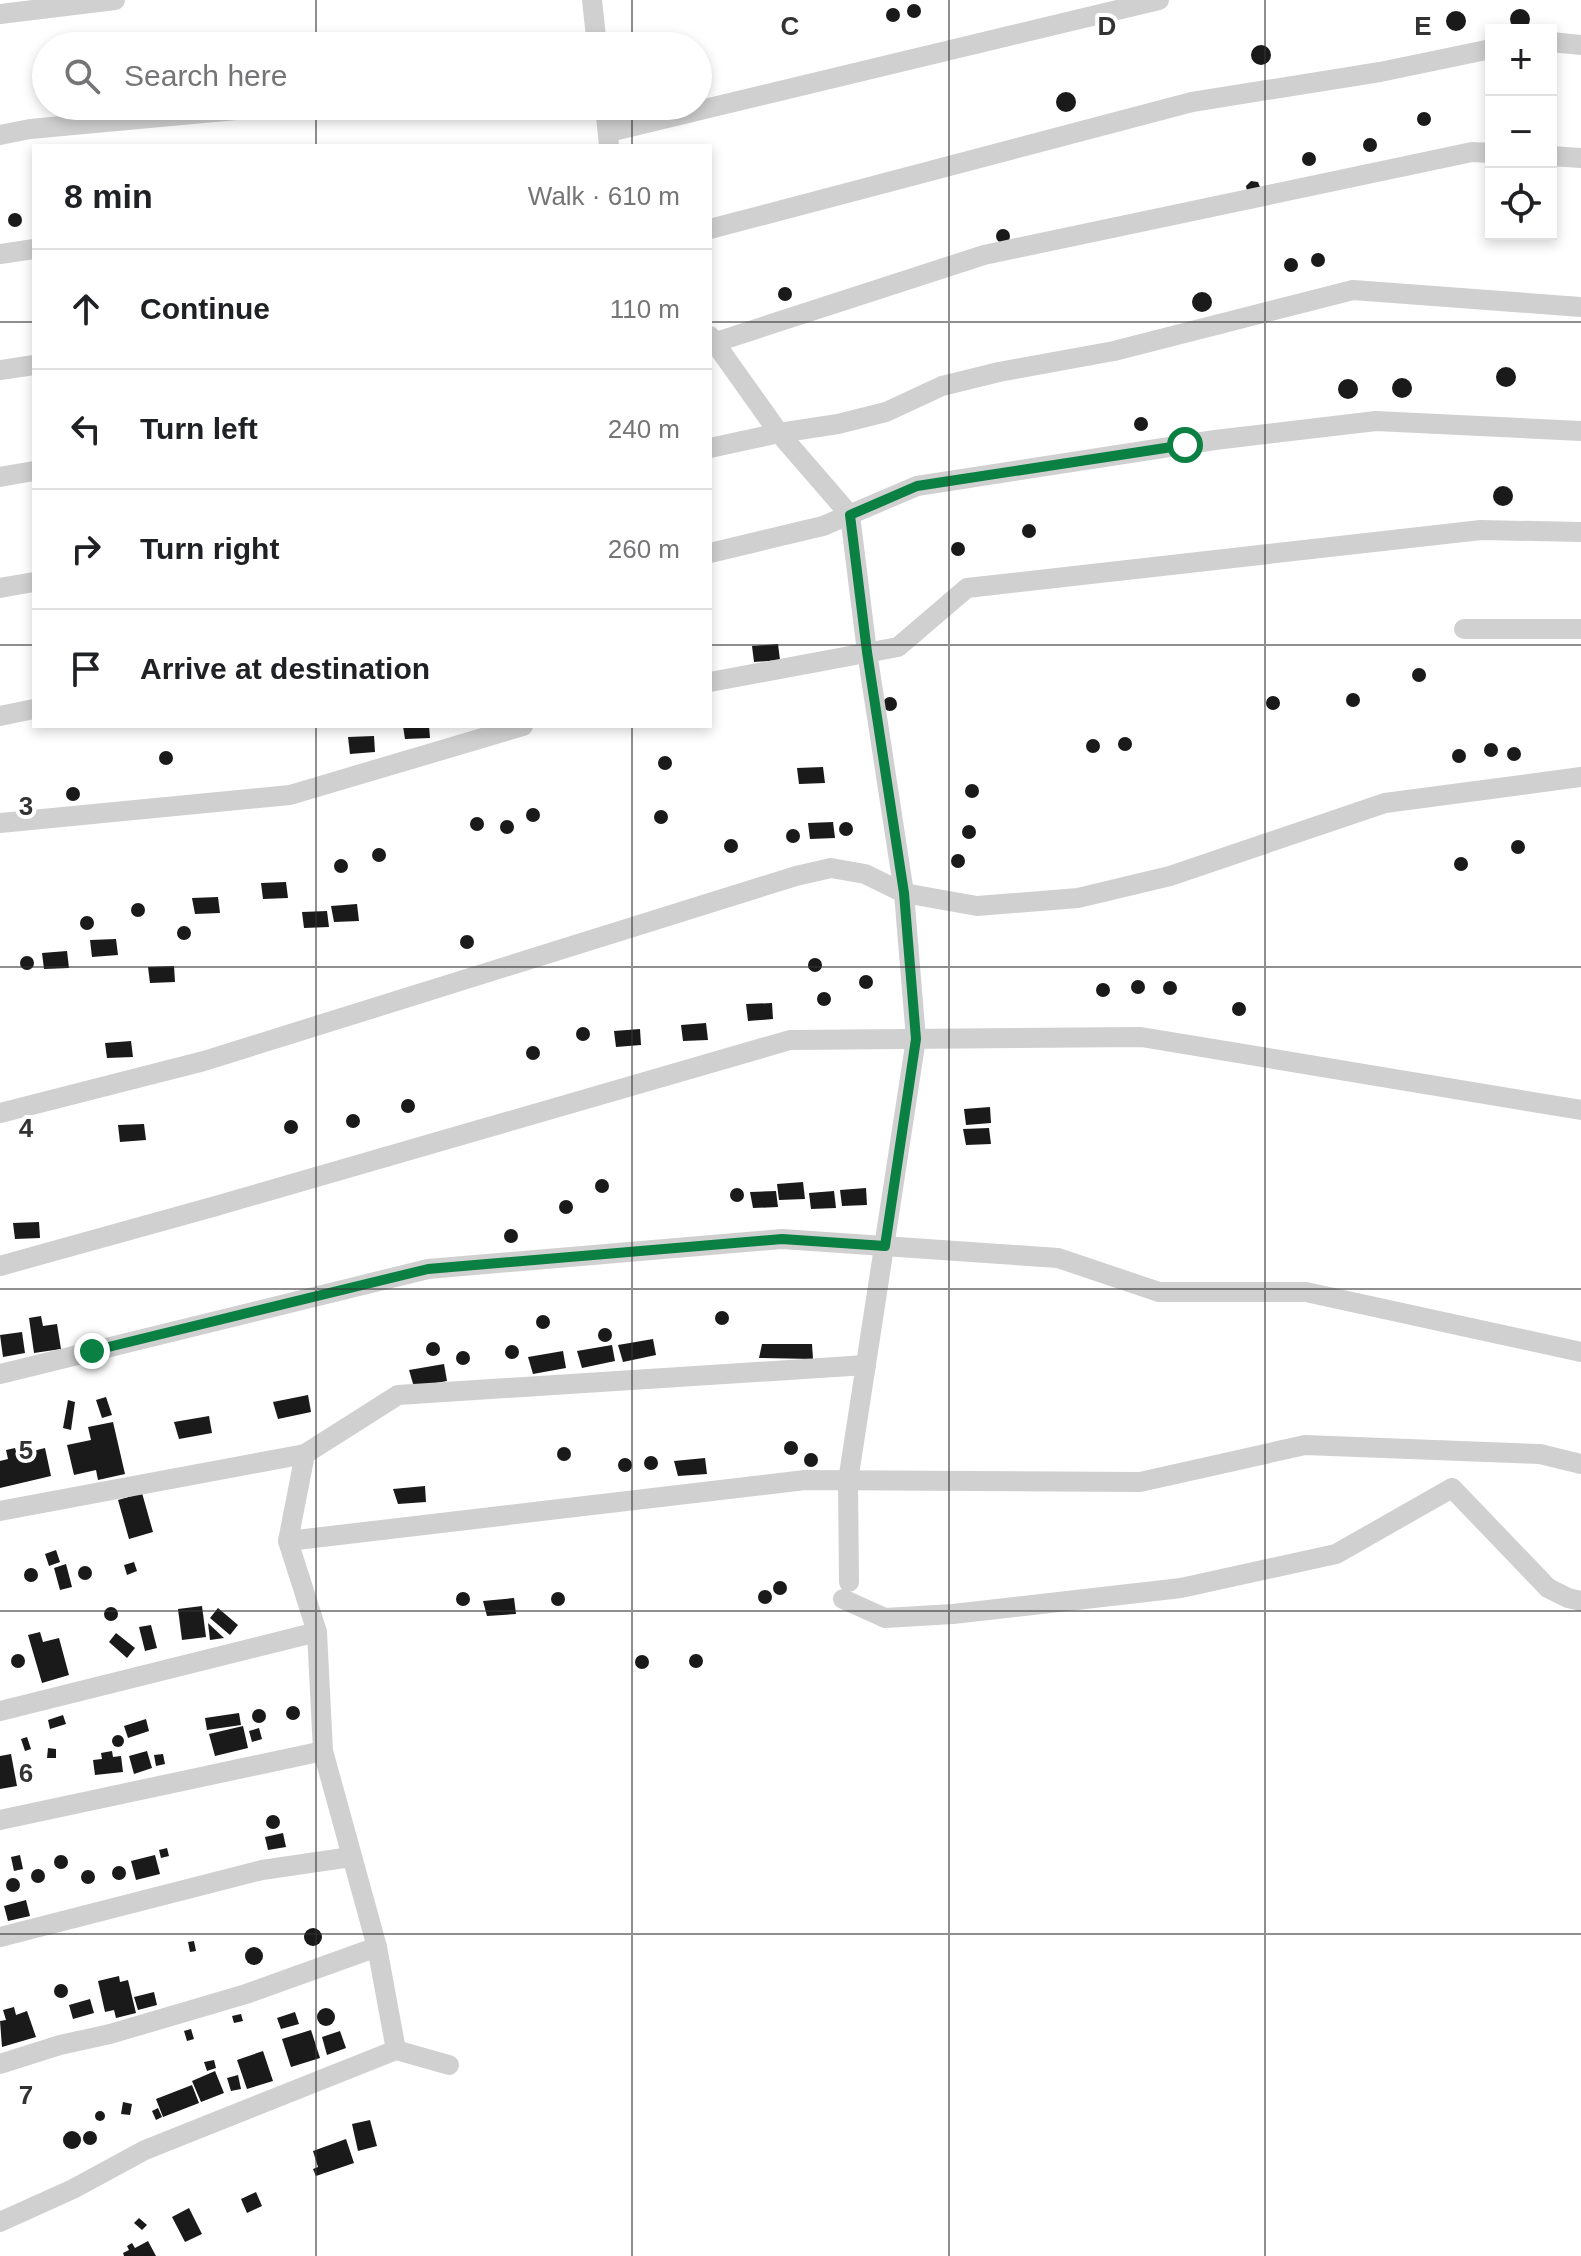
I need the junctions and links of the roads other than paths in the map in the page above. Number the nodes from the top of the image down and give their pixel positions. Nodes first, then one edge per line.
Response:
1 (115, 0) edge
2 (592, 0) edge
3 (1159, 0) edge
4 (0, 14) edge
5 (595, 32) edge
6 (1557, 43) edge
7 (1581, 45) edge
8 (1485, 50) edge
9 (712, 113) edge
10 (128, 120) edge
11 (684, 120) edge
12 (0, 135) edge
13 (609, 139) edge
14 (1485, 153) edge
15 (1557, 156) edge
16 (1581, 158) edge
17 (712, 228) edge
18 (32, 249) edge
19 (0, 254) edge
20 (1581, 307) edge
21 (712, 341) edge
22 (32, 365) edge
23 (0, 370) edge
24 (1581, 431) edge
25 (779, 433) junction
26 (712, 448) edge
27 (32, 471) edge
28 (0, 477) edge
29 (850, 515) junction
30 (1581, 532) edge
31 (712, 553) edge
32 (32, 582) edge
33 (0, 588) edge
34 (1464, 629) dead end
35 (1581, 629) edge
36 (867, 652) junction
37 (712, 682) edge
38 (32, 709) edge
39 (0, 716) edge
40 (516, 728) edge
41 (1581, 777) edge
42 (0, 823) edge
43 (904, 893) junction
44 (916, 1039) junction
45 (1581, 1110) edge
46 (0, 1113) edge
47 (885, 1246) junction
48 (0, 1266) edge
49 (1581, 1352) edge
50 (866, 1365) junction
51 (0, 1374) edge
52 (305, 1454) junction
53 (1581, 1464) edge
54 (848, 1481) junction
55 (0, 1511) edge
56 (288, 1541) junction
57 (1581, 1601) edge
58 (317, 1632) junction
59 (0, 1711) edge
60 (323, 1751) junction
61 (0, 1820) edge
62 (351, 1857) junction
63 (0, 1937) edge
64 (377, 1947) junction
65 (396, 2050) junction
66 (0, 2064) edge
67 (449, 2065) dead end
68 (0, 2222) edge

1 - 4 street
2 - 5 street
3 - 9 street
6 - 7 street
8 - 17 street
10 - 12 street
11 - 13 street
14 - 21 street
15 - 16 street
18 - 19 street
20 - 25 street
21 - 25 street
22 - 23 street
24 - 29 street
25 - 26 street
25 - 29 street
27 - 28 street
29 - 31 street
29 - 36 street
30 - 36 street
32 - 33 street
34 - 35 street
36 - 37 street
36 - 43 street
38 - 39 street
40 - 42 street
41 - 43 street
43 - 44 street
43 - 46 street
44 - 45 street
44 - 47 street
44 - 48 street
47 - 49 street
47 - 50 street
47 - 51 street
50 - 52 street
50 - 54 street
52 - 55 street
52 - 56 street
53 - 54 street
54 - 56 street
54 - 57 street
56 - 58 street
58 - 59 street
58 - 60 street
60 - 61 street
60 - 62 street
62 - 63 street
62 - 64 street
64 - 65 street
64 - 66 street
65 - 67 street
65 - 68 street

